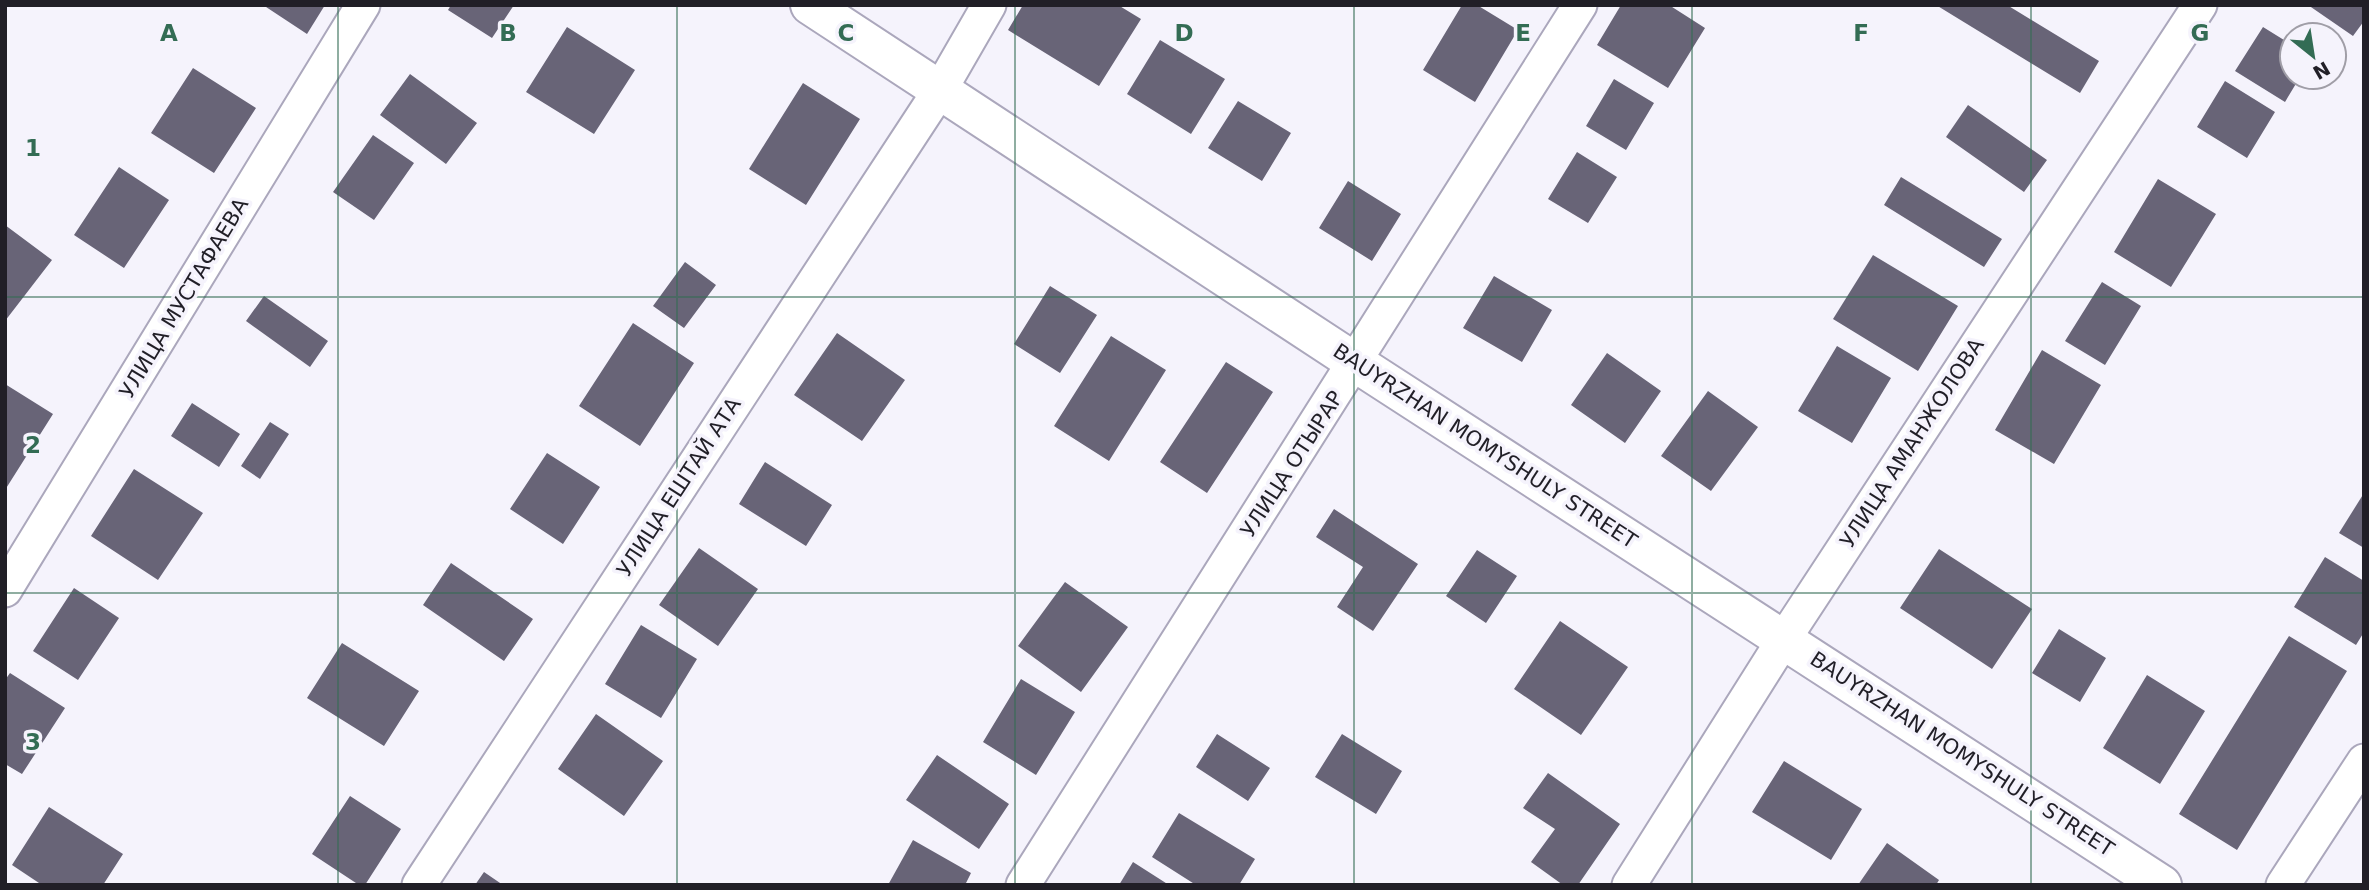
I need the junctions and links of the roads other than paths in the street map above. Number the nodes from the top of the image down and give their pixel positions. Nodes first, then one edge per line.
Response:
1 (363, 5) edge
2 (810, 5) edge
3 (989, 5) edge
4 (1580, 5) edge
5 (2200, 5) edge
6 (940, 90) junction
7 (1356, 363) junction
8 (5, 590) edge
9 (1784, 639) junction
10 (2364, 761) edge
11 (419, 885) edge
12 (1023, 885) edge
13 (1629, 885) edge
14 (2162, 885) edge
15 (2283, 885) edge

1 - 8 street, УЛИЦА МУСТАФАЕВА
2 - 6 street, BAUYRZHAN MOMYSHULY STREET
3 - 6 street, УЛИЦА ЕШТАЙ АТА
4 - 7 street, УЛИЦА ОТЫРАР
5 - 9 street, УЛИЦА АМАНЖОЛОВА
6 - 7 street, BAUYRZHAN MOMYSHULY STREET
6 - 11 street, УЛИЦА ЕШТАЙ АТА
7 - 9 street, BAUYRZHAN MOMYSHULY STREET
7 - 12 street, УЛИЦА ОТЫРАР
9 - 13 street, УЛИЦА АМАНЖОЛОВА
9 - 14 street, BAUYRZHAN MOMYSHULY STREET
10 - 15 street

